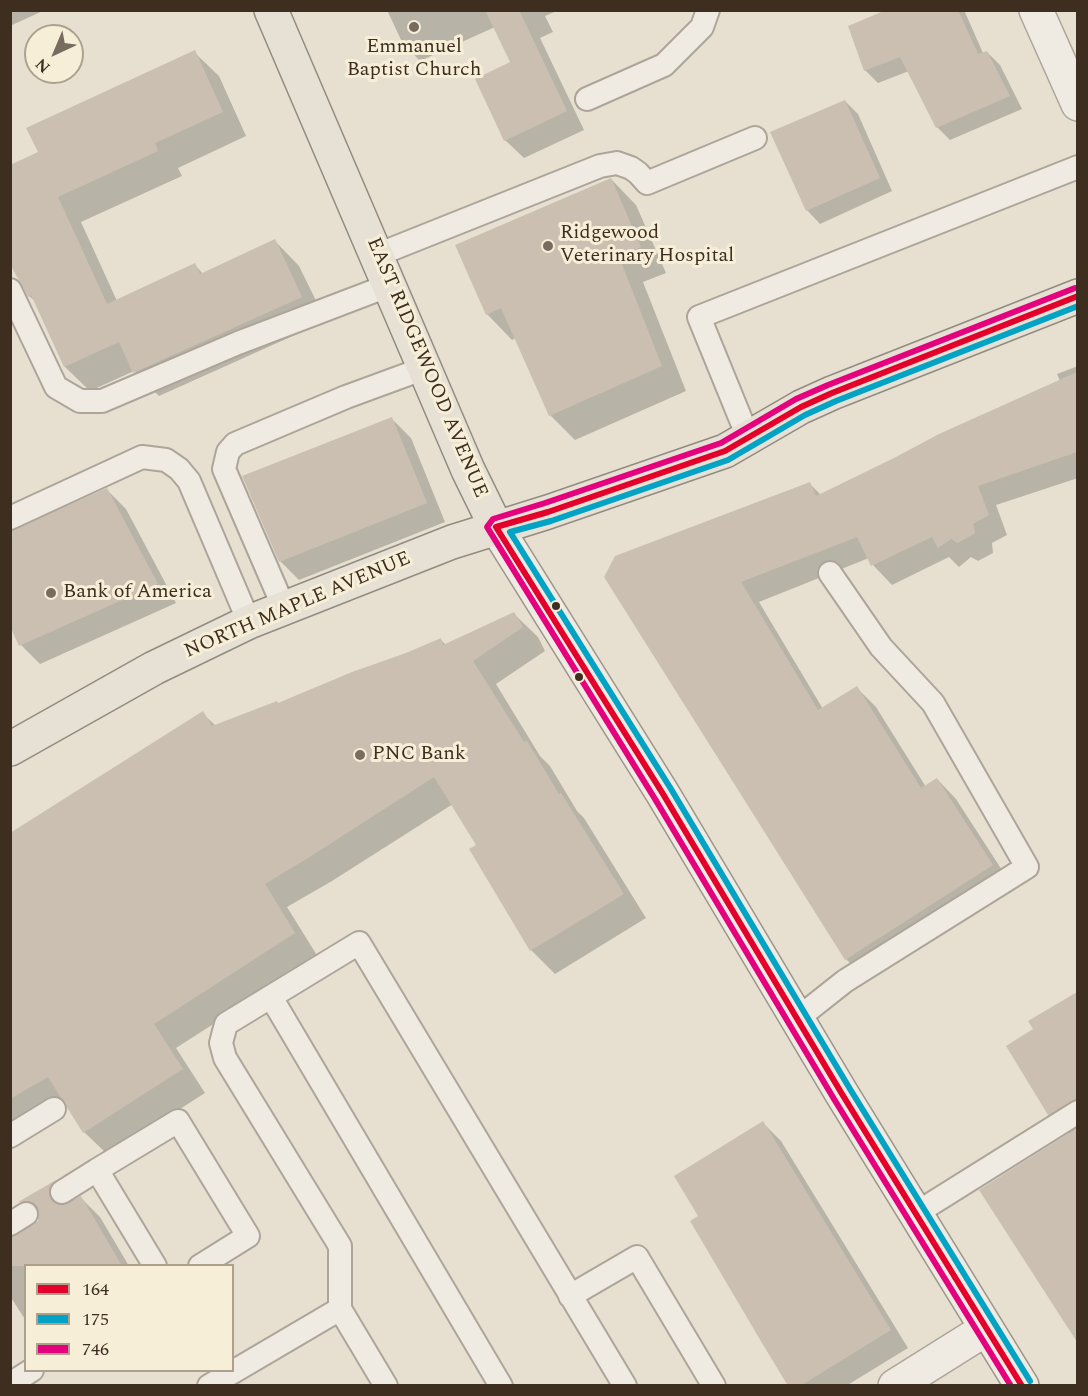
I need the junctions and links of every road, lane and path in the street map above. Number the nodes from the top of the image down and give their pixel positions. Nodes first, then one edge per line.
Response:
1 (271, 10) edge
2 (708, 10) edge
3 (1036, 10) edge
4 (587, 99) dead end
5 (1077, 104) edge
6 (754, 138) dead end
7 (1077, 168) edge
8 (377, 255) junction
9 (390, 285) junction
10 (10, 290) edge
11 (1077, 296) edge
12 (425, 368) junction
13 (748, 437) junction
14 (10, 518) edge
15 (496, 527) junction
16 (830, 573) dead end
17 (284, 608) junction
18 (249, 622) junction
19 (10, 749) edge
20 (270, 997) junction
21 (797, 1019) junction
22 (54, 1110) dead end
23 (1077, 1112) edge
24 (10, 1136) edge
25 (97, 1170) junction
26 (62, 1192) dead end
27 (915, 1214) junction
28 (154, 1264) edge
29 (203, 1264) edge
30 (570, 1296) junction
31 (340, 1309) junction
32 (986, 1329) junction
33 (234, 1371) edge
34 (30, 1372) edge
35 (233, 1372) edge
36 (10, 1384) edge
37 (209, 1386) edge
38 (386, 1386) edge
39 (501, 1386) edge
40 (625, 1386) edge
41 (714, 1386) edge
42 (895, 1386) edge
43 (1022, 1386) edge

1 - 8 main road, EAST RIDGEWOOD AVENUE
2 - 4 lane
3 - 5 street
6 - 8 lane
7 - 13 lane
8 - 9 main road, EAST RIDGEWOOD AVENUE
9 - 10 lane
9 - 12 main road, EAST RIDGEWOOD AVENUE
11 - 13 main road, NORTH MAPLE AVENUE
12 - 15 main road, EAST RIDGEWOOD AVENUE
12 - 17 lane
13 - 15 main road, NORTH MAPLE AVENUE
14 - 18 lane
15 - 17 main road, NORTH MAPLE AVENUE
15 - 21 street, EAST RIDGEWOOD AVENUE
16 - 21 lane
17 - 18 main road, NORTH MAPLE AVENUE
18 - 19 main road, NORTH MAPLE AVENUE
20 - 30 lane
20 - 31 lane
20 - 39 lane
21 - 27 street, EAST RIDGEWOOD AVENUE
22 - 24 lane
23 - 27 lane
25 - 26 lane
25 - 28 lane
25 - 29 lane
27 - 32 street, EAST RIDGEWOOD AVENUE
30 - 40 lane
30 - 41 lane
31 - 33 lane
31 - 38 lane
32 - 42 street
32 - 43 street, EAST RIDGEWOOD AVENUE
34 - 36 lane
35 - 37 lane

